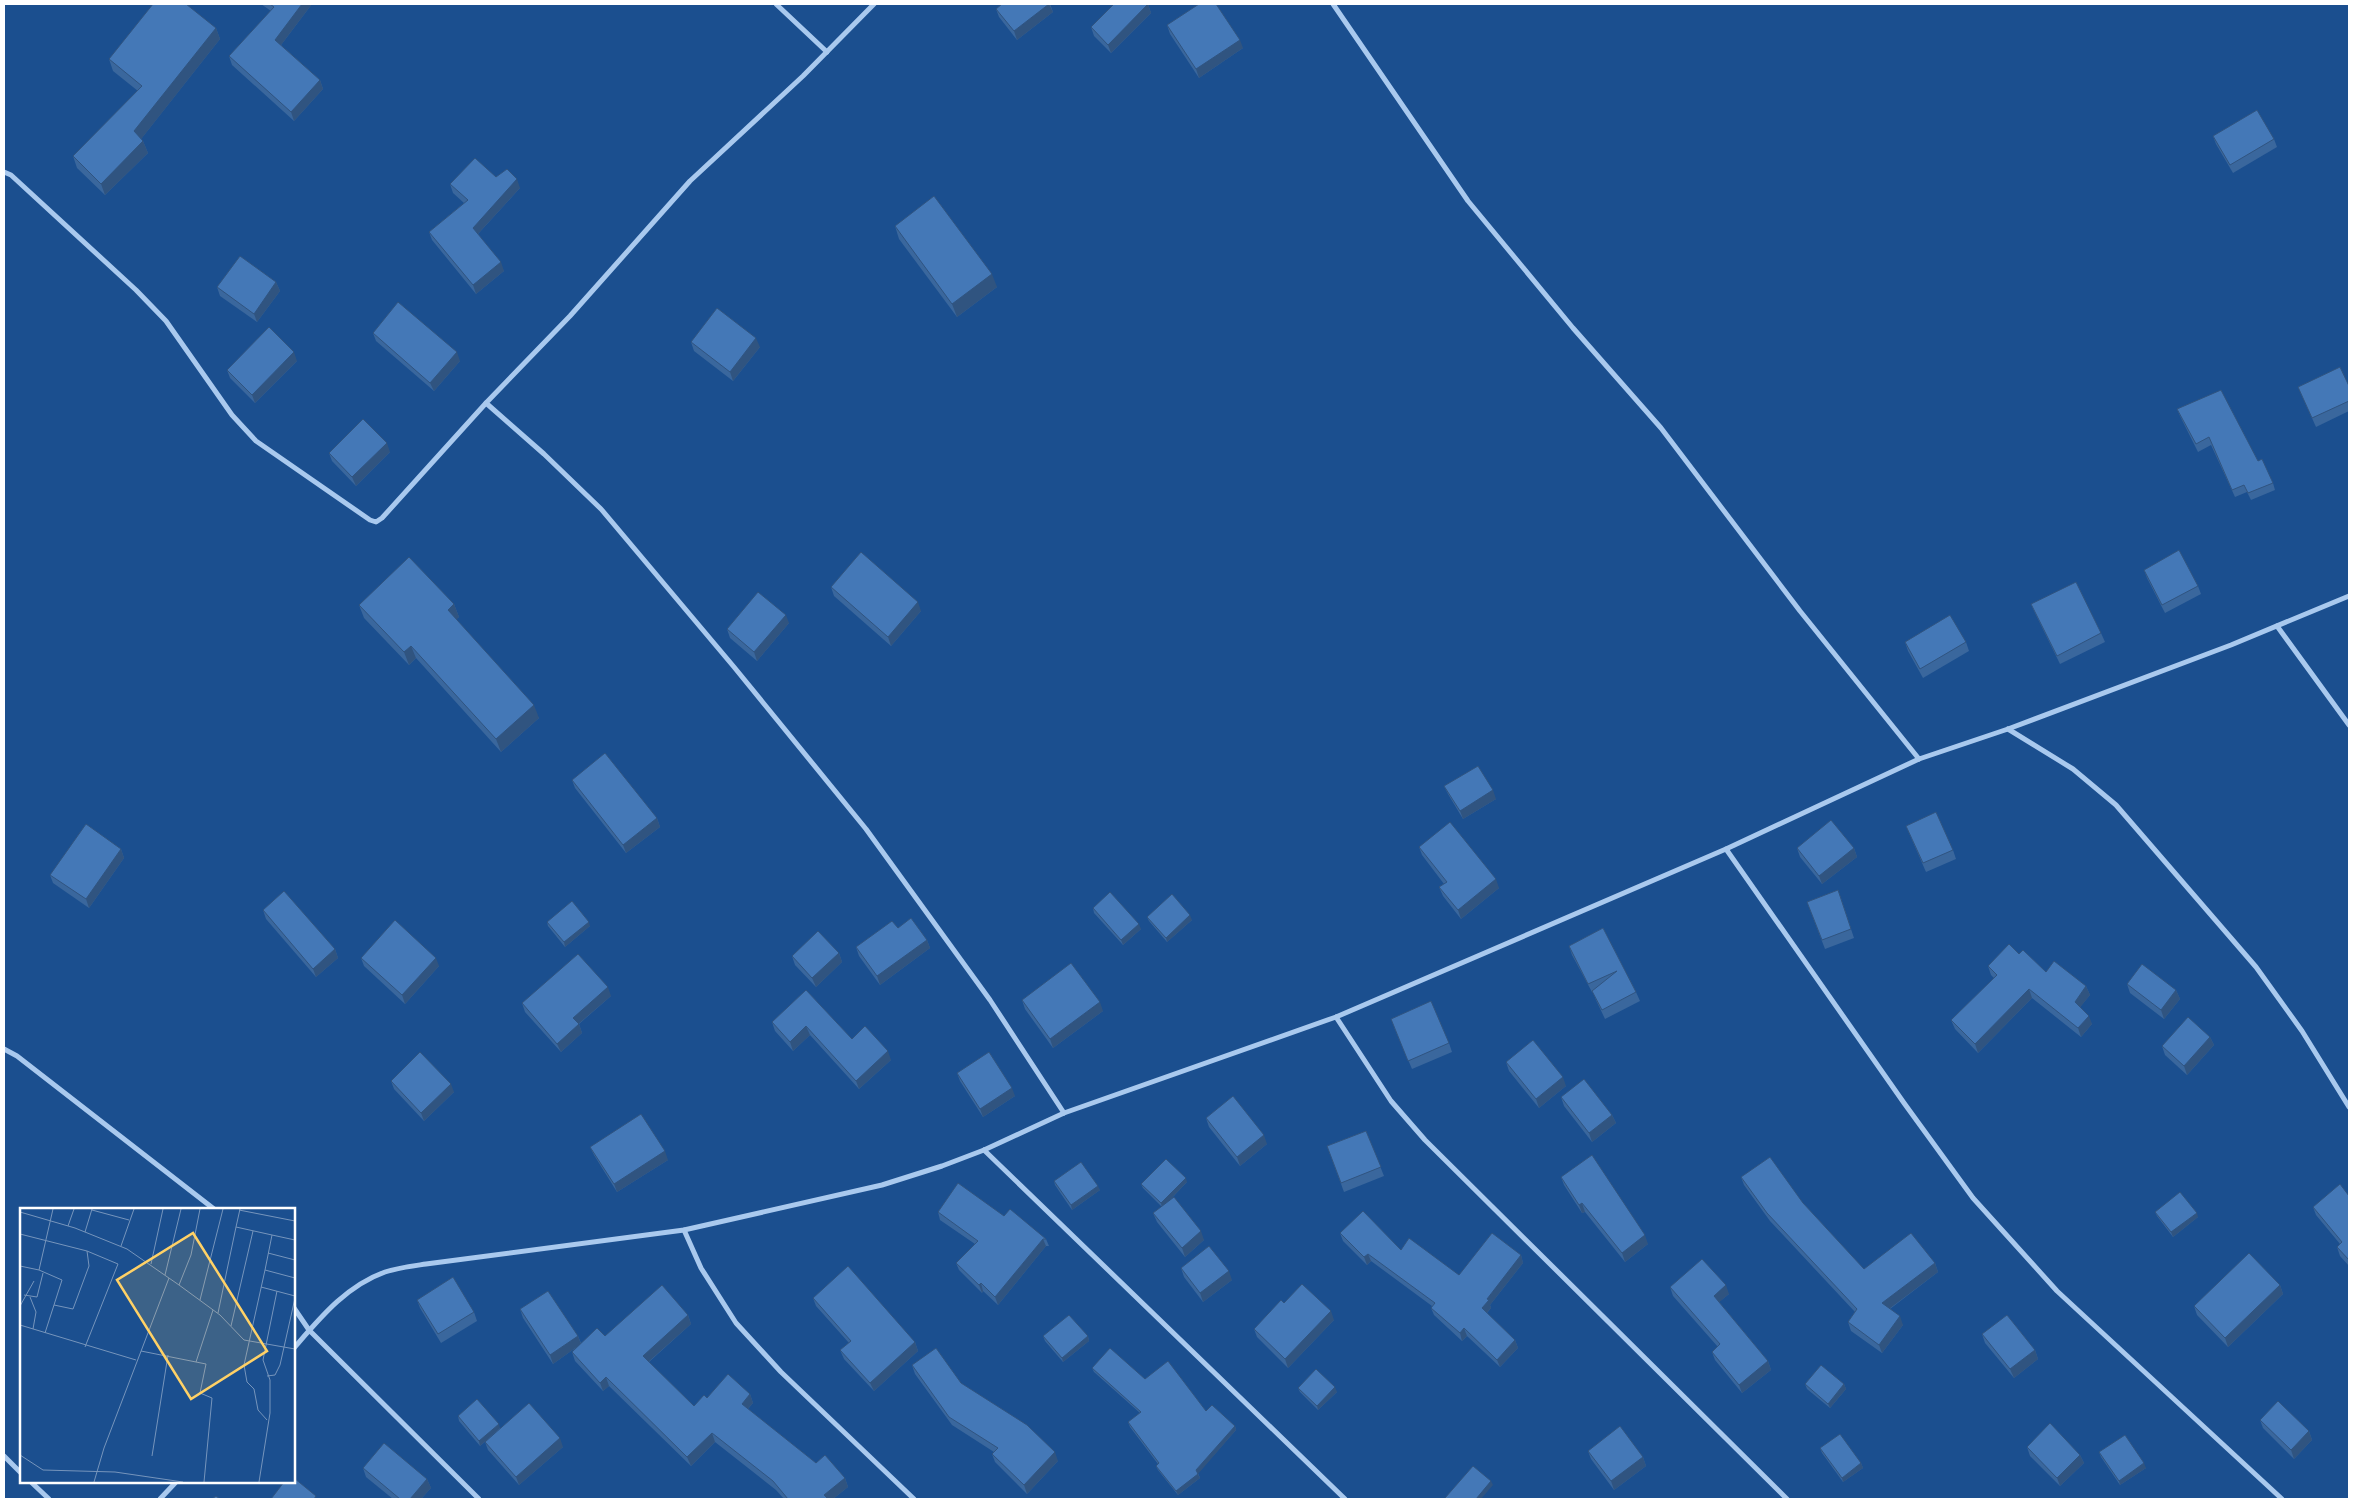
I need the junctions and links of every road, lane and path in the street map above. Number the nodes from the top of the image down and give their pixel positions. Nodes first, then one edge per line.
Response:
1 (776, 4) edge
2 (874, 4) edge
3 (1333, 4) edge
4 (827, 52) junction
5 (4, 172) edge
6 (486, 404) junction
7 (2349, 596) edge
8 (2277, 626) junction
9 (2349, 726) edge
10 (2008, 729) junction
11 (1919, 759) junction
12 (1726, 849) junction
13 (1336, 1017) junction
14 (4, 1049) edge
15 (2349, 1107) edge
16 (1064, 1113) junction
17 (984, 1150) junction
18 (213, 1208) edge
19 (684, 1230) junction
20 (295, 1309) edge
21 (309, 1330) junction
22 (295, 1347) edge
23 (4, 1456) edge
24 (20, 1472) edge
25 (32, 1483) edge
26 (175, 1483) edge
27 (49, 1499) edge
28 (160, 1499) edge
29 (479, 1499) edge
30 (914, 1499) edge
31 (1345, 1499) edge
32 (1787, 1499) edge
33 (2282, 1499) edge

1 - 4 street
2 - 4 street
3 - 11 street
4 - 6 street
5 - 6 street
6 - 16 street
7 - 8 street
8 - 9 street
8 - 10 street
10 - 11 street
10 - 15 street
11 - 12 street
12 - 13 street
12 - 33 street
13 - 16 street
13 - 32 street
14 - 18 street
16 - 17 street
17 - 19 street
17 - 31 street
19 - 21 street
19 - 30 street
20 - 21 street
21 - 22 street
21 - 29 street
23 - 24 street
25 - 27 street
26 - 28 street

